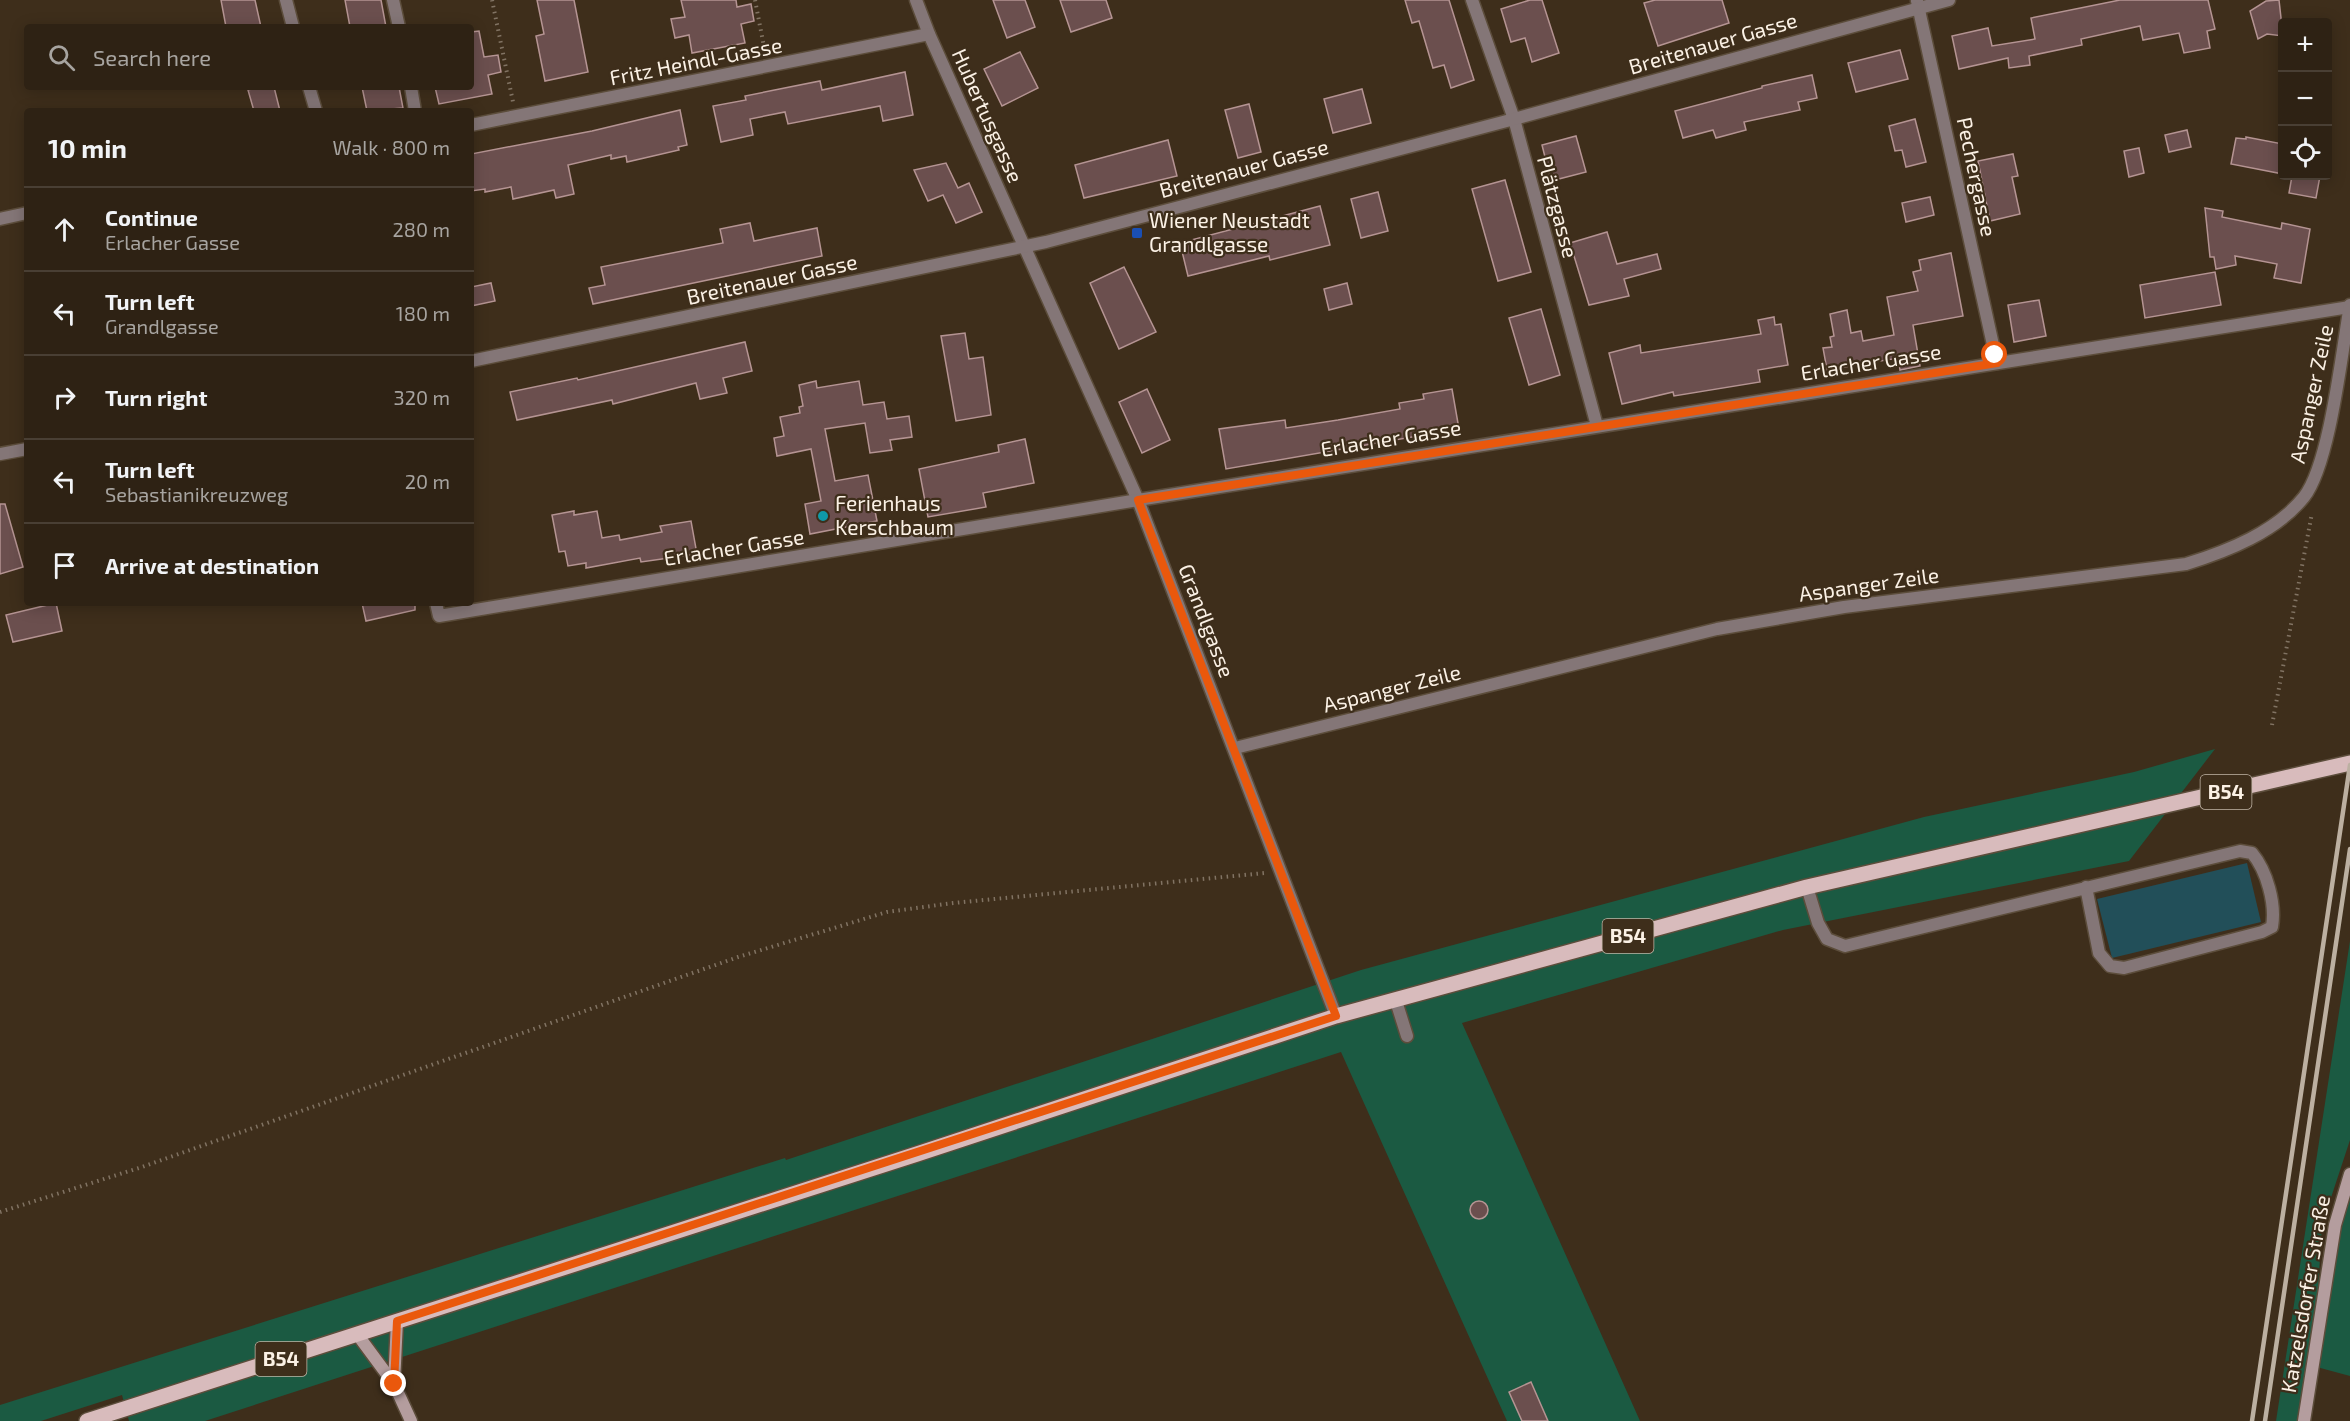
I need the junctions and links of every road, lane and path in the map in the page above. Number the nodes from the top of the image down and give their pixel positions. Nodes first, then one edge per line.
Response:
1 (286, 0) edge
2 (393, 0) edge
3 (492, 0) edge
4 (754, 0) edge
5 (916, 0) edge
6 (1472, 0) edge
7 (1949, 0) edge
8 (1917, 3) edge
9 (292, 24) edge
10 (398, 24) edge
11 (929, 34) junction
12 (768, 68) junction
13 (310, 90) edge
14 (412, 90) edge
15 (315, 108) edge
16 (415, 108) edge
17 (516, 117) junction
18 (1514, 119) junction
19 (474, 124) edge
20 (24, 214) edge
21 (0, 219) edge
22 (1025, 247) junction
23 (2350, 306) edge
24 (474, 360) edge
25 (1997, 363) junction
26 (1597, 426) junction
27 (24, 450) edge
28 (0, 454) edge
29 (1138, 500) junction
30 (2313, 508) dead end
31 (437, 606) edge
32 (2272, 725) dead end
33 (1235, 748) junction
34 (2350, 763) edge
35 (1281, 871) junction
36 (1807, 887) junction
37 (2086, 887) junction
38 (1396, 1001) junction
39 (1336, 1016) junction
40 (1407, 1036) dead end
41 (2350, 1174) edge
42 (0, 1212) edge
43 (397, 1321) junction
44 (357, 1334) junction
45 (394, 1384) junction
46 (87, 1421) edge
47 (411, 1421) edge
48 (2304, 1421) edge

1 - 9 street
2 - 10 street
3 - 17 path
4 - 12 path
5 - 11 street, Hubertusgasse
6 - 18 street, Plätzgasse
7 - 8 street, Breitenauer Gasse
8 - 18 street, Breitenauer Gasse
8 - 25 street, Pechergasse
11 - 12 street, Fritz Heindl-Gasse
11 - 22 street, Hubertusgasse
12 - 17 street, Fritz Heindl-Gasse
13 - 15 street
14 - 16 street
17 - 19 street, Fritz Heindl-Gasse
18 - 22 street, Breitenauer Gasse
18 - 26 street, Plätzgasse
20 - 21 street
22 - 24 street, Breitenauer Gasse
22 - 29 street, Grandlgasse
23 - 25 street, Erlacher Gasse
23 - 33 street, Aspanger Zeile
25 - 26 street, Erlacher Gasse
26 - 29 street, Erlacher Gasse
27 - 28 street
29 - 31 street, Erlacher Gasse
29 - 33 street, Grandlgasse
30 - 32 path
33 - 35 street, Grandlgasse
34 - 36 main road, B54
35 - 39 street, Grandlgasse
35 - 42 path
36 - 37 street
36 - 38 main road, B54
37 - 37 street
38 - 39 main road, B54
38 - 40 street
39 - 43 main road, B54
41 - 48 street, Katzelsdorfer Straße
43 - 44 main road, B54
43 - 45 street
44 - 45 street
44 - 46 main road, B54
45 - 47 street

